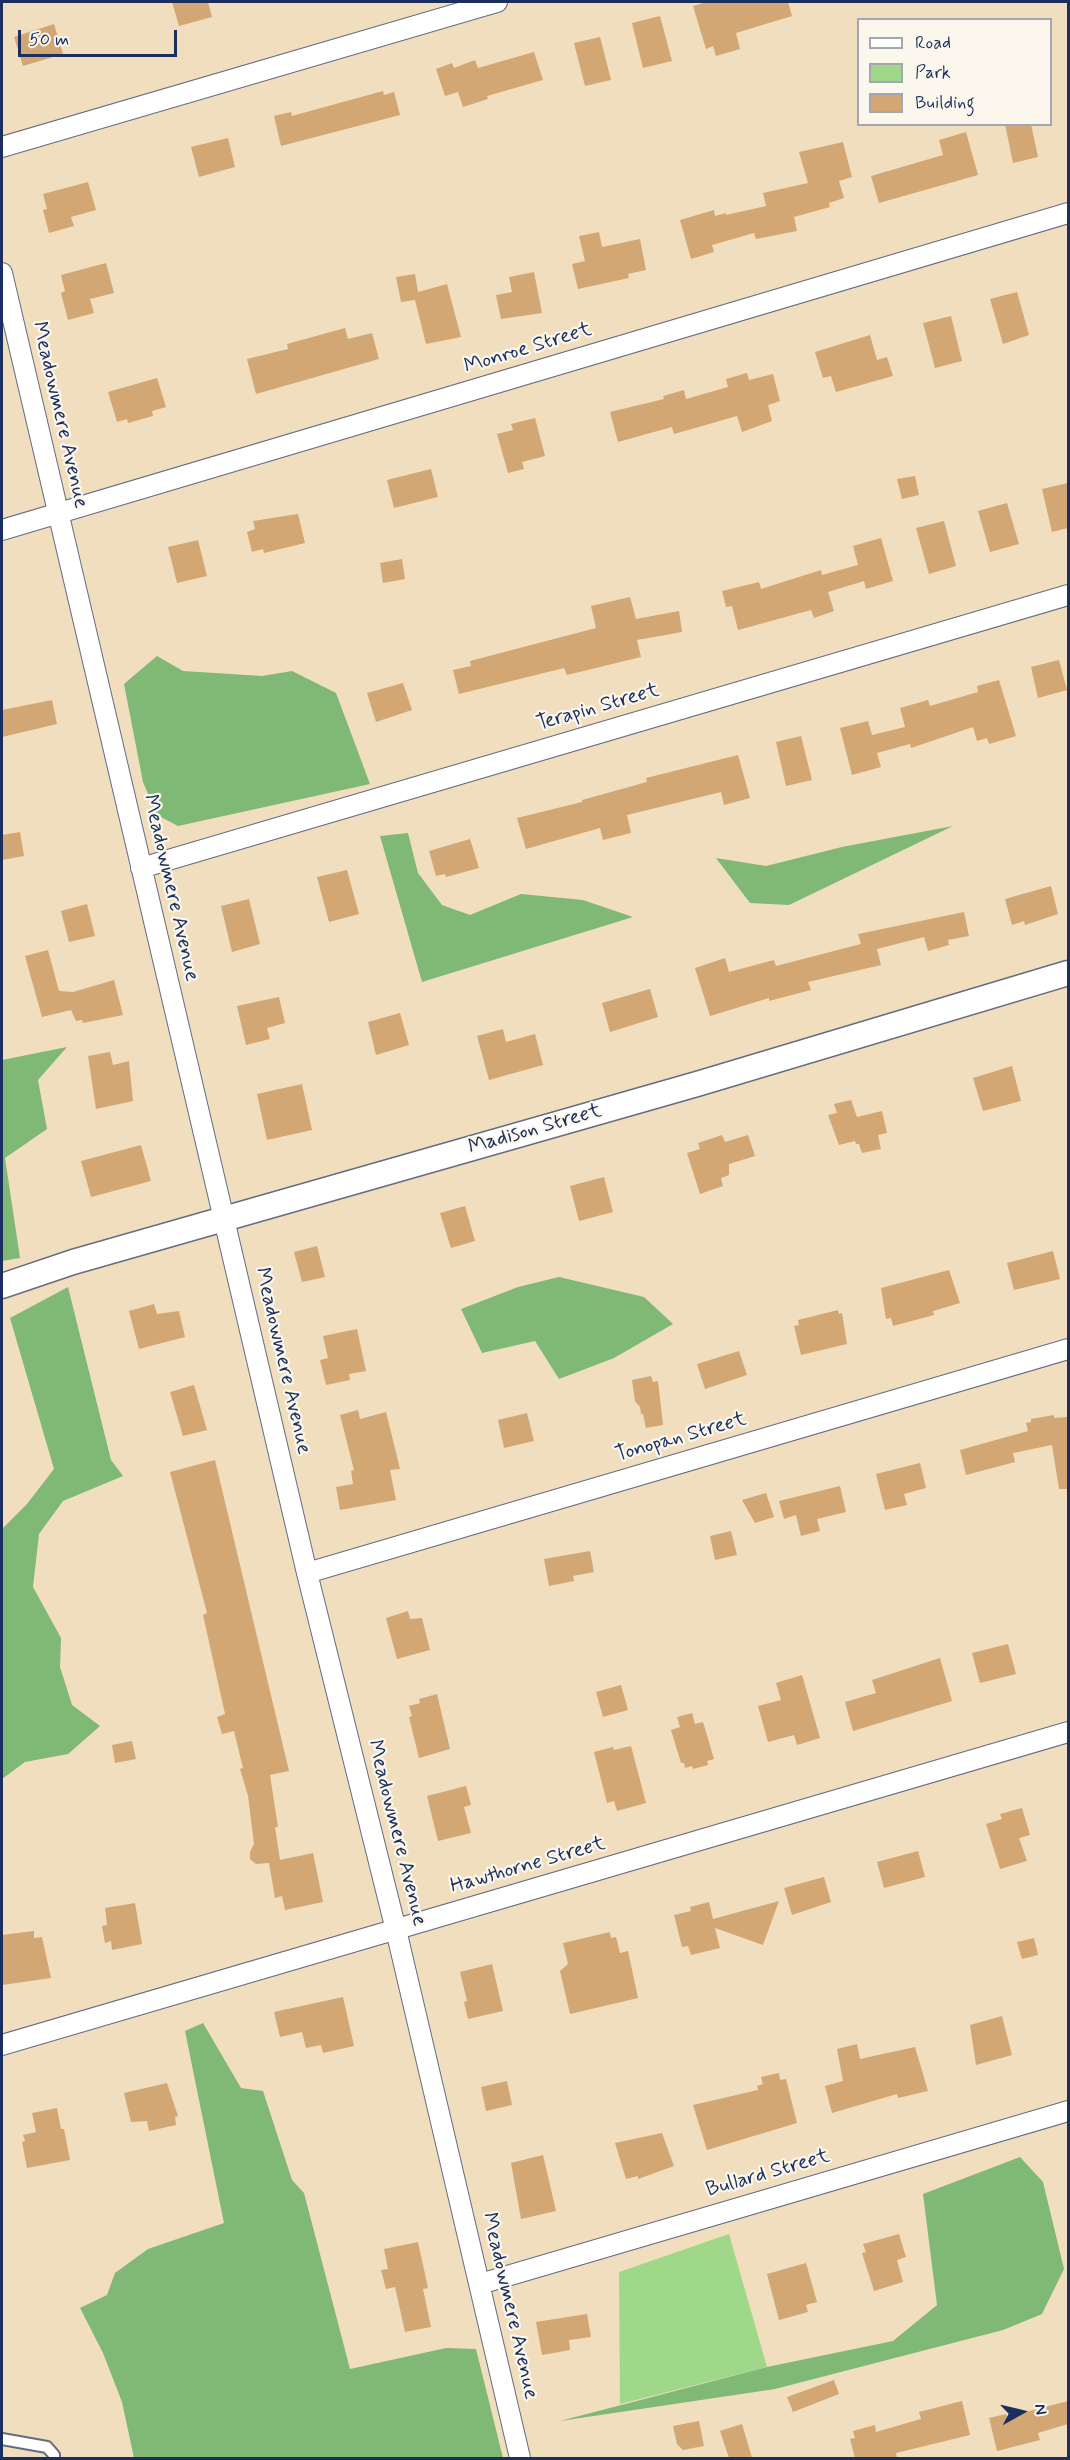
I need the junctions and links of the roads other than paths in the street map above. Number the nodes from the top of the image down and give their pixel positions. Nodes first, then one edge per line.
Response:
1 (497, 2) edge
2 (2, 147) edge
3 (1068, 213) edge
4 (2, 273) edge
5 (58, 514) junction
6 (2, 530) edge
7 (1068, 595) edge
8 (141, 868) junction
9 (1068, 973) edge
10 (225, 1220) junction
11 (2, 1286) edge
12 (1068, 1349) edge
13 (307, 1573) junction
14 (1068, 1732) edge
15 (396, 1930) junction
16 (2, 2045) edge
17 (1068, 2111) edge
18 (480, 2284) junction
19 (2, 2439) edge
20 (54, 2458) edge
21 (520, 2458) edge

1 - 2 street
3 - 5 street, Monroe Street
4 - 5 street, Meadowmere Avenue
5 - 6 street, Monroe Street
5 - 8 street, Meadowmere Avenue
7 - 8 street, Terapin Street
8 - 10 street, Meadowmere Avenue
9 - 10 street, Madison Street
10 - 11 street, Madison Street
10 - 13 street, Meadowmere Avenue
12 - 13 street, Tonopan Street
13 - 15 street, Meadowmere Avenue
14 - 15 street, Hawthorne Street
15 - 16 street, Hawthorne Street
15 - 18 street, Meadowmere Avenue
17 - 18 street, Bullard Street
18 - 21 street, Meadowmere Avenue
19 - 20 lane

